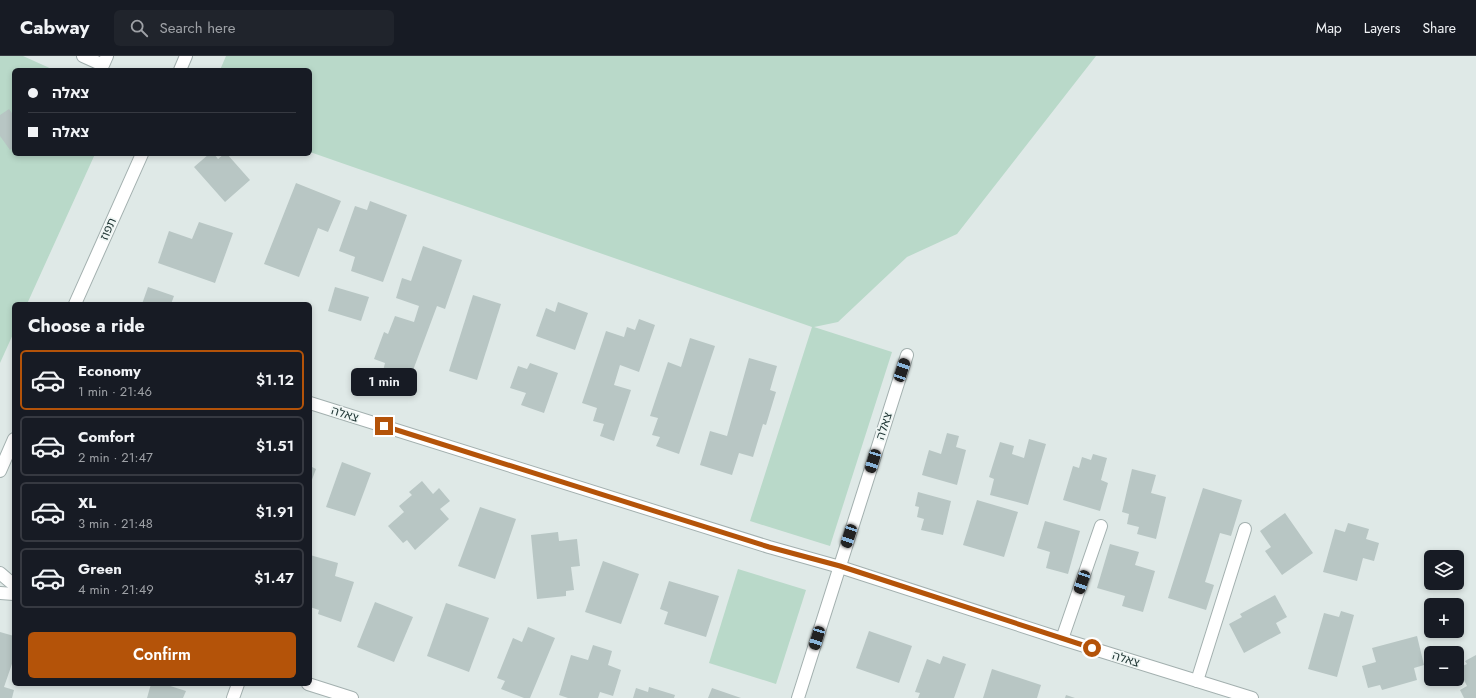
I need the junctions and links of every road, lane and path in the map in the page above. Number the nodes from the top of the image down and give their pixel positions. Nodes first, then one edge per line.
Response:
1 (84, 56) edge
2 (107, 56) edge
3 (186, 56) edge
4 (181, 68) edge
5 (141, 156) edge
6 (76, 302) edge
7 (907, 355) dead end
8 (312, 404) edge
9 (12, 444) edge
10 (0, 471) edge
11 (1101, 526) dead end
12 (1245, 529) dead end
13 (840, 566) junction
14 (0, 573) edge
15 (12, 583) edge
16 (0, 594) edge
17 (12, 594) edge
18 (1062, 639) junction
19 (1197, 681) junction
20 (312, 685) edge
21 (237, 686) edge
22 (234, 698) edge
23 (352, 698) edge
24 (798, 698) edge
25 (1252, 698) edge

1 - 2 street
3 - 4 street
5 - 6 street, תפוז
7 - 13 street, צאלה
8 - 13 street, צאלה
9 - 10 street
11 - 18 street
12 - 19 street
13 - 18 street, צאלה
13 - 24 street, צאלה
14 - 15 street
16 - 17 street
18 - 19 street, צאלה
19 - 25 street, צאלה
20 - 23 street
21 - 22 street

